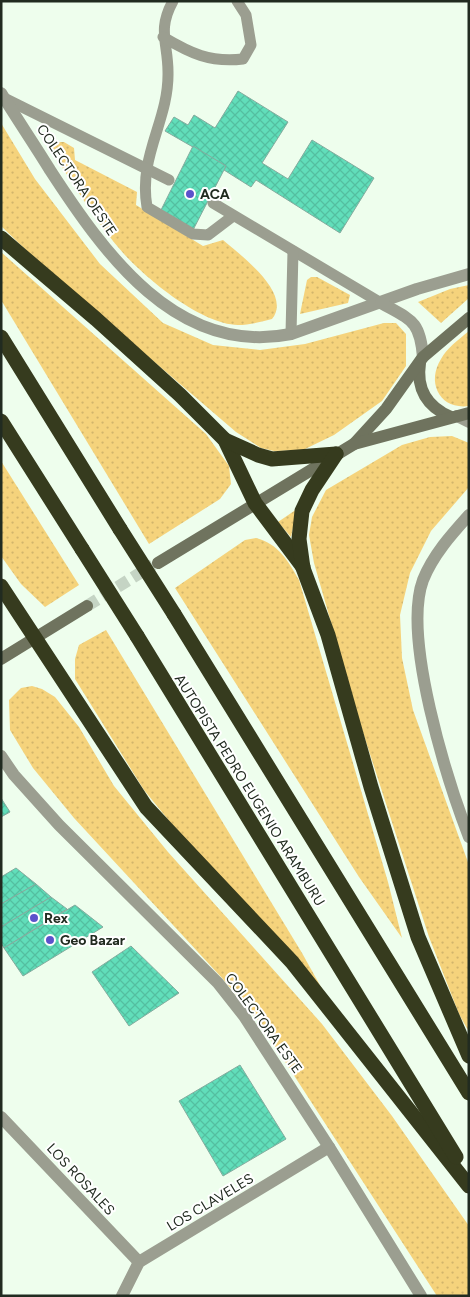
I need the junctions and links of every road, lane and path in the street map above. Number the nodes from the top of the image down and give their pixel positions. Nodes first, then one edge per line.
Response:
1 (173, 1) edge
2 (237, 1) edge
3 (163, 37) junction
4 (3, 95) edge
5 (145, 168) junction
6 (169, 180) dead end
7 (213, 204) dead end
8 (234, 216) junction
9 (1, 238) edge
10 (293, 252) junction
11 (469, 274) edge
12 (381, 303) junction
13 (469, 318) edge
14 (291, 334) junction
15 (1, 337) edge
16 (421, 360) junction
17 (462, 417) edge
18 (1, 421) edge
19 (225, 440) junction
20 (354, 444) junction
21 (336, 454) junction
22 (255, 503) junction
23 (469, 515) edge
24 (158, 563) tunnel mouth
25 (303, 568) junction
26 (1, 586) edge
27 (87, 606) tunnel mouth
28 (35, 638) junction
29 (1, 659) edge
30 (1, 756) edge
31 (469, 837) edge
32 (469, 1056) edge
33 (469, 1093) edge
34 (1, 1117) edge
35 (330, 1147) junction
36 (469, 1178) edge
37 (469, 1186) edge
38 (139, 1262) junction
39 (122, 1296) edge
40 (421, 1296) edge

1 - 3 lane
2 - 3 lane
3 - 5 lane
4 - 5 lane
4 - 14 street, COLECTORA OESTE
5 - 6 lane
5 - 8 lane
7 - 8 lane
8 - 10 lane
9 - 19 highway
10 - 12 lane
10 - 14 lane
11 - 12 street, COLECTORA OESTE
12 - 14 street, COLECTORA OESTE
12 - 16 street
13 - 16 main road
15 - 33 highway, AUTOPISTA PEDRO EUGENIO ARAMBURU, bridge
16 - 17 main road
16 - 20 main road
17 - 20 main road
18 - 36 highway, AUTOPISTA PEDRO EUGENIO ARAMBURU, bridge
19 - 21 highway
19 - 22 highway
20 - 21 main road
21 - 22 main road
21 - 25 highway
22 - 24 main road
22 - 25 highway
23 - 31 street
25 - 32 highway
26 - 28 highway
27 - 28 main road
28 - 29 main road
28 - 37 highway
30 - 35 street, COLECTORA ESTE
34 - 38 street, LOS ROSALES
35 - 38 street, LOS CLAVELES
35 - 40 street, COLECTORA ESTE
38 - 39 street

